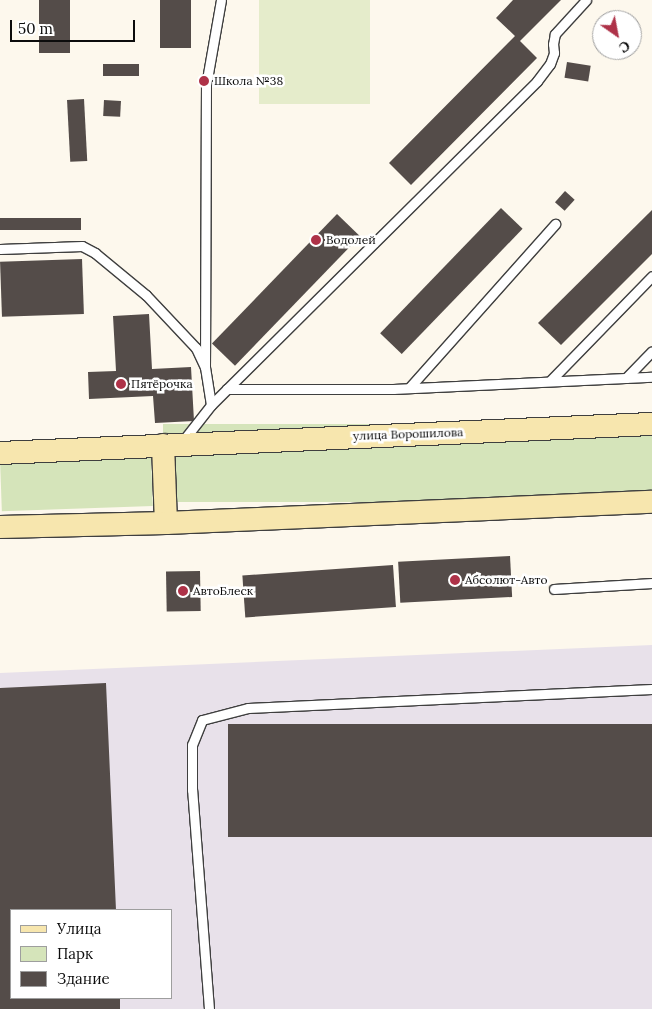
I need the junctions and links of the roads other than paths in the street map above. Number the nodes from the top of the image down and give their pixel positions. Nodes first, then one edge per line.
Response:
1 (221, 0) edge
2 (586, 0) edge
3 (555, 224) dead end
4 (0, 249) edge
5 (652, 276) edge
6 (652, 351) edge
7 (205, 367) junction
8 (652, 377) edge
9 (626, 378) junction
10 (550, 381) junction
11 (409, 388) junction
12 (227, 389) junction
13 (210, 405) junction
14 (652, 424) edge
15 (172, 444) junction
16 (0, 453) edge
17 (652, 502) edge
18 (166, 523) junction
19 (0, 527) edge
20 (652, 583) edge
21 (554, 589) dead end
22 (652, 689) edge
23 (208, 1009) edge

1 - 7 lane
2 - 12 lane
3 - 11 lane
4 - 7 lane
5 - 10 lane
6 - 9 lane
7 - 13 lane
8 - 9 lane
9 - 10 lane
10 - 11 lane
11 - 12 lane
12 - 13 lane
13 - 15 lane
14 - 15 main road, улица Ворошилова
15 - 16 main road, улица Ворошилова
15 - 18 main road
17 - 18 main road
18 - 19 main road
20 - 21 lane
22 - 23 lane

